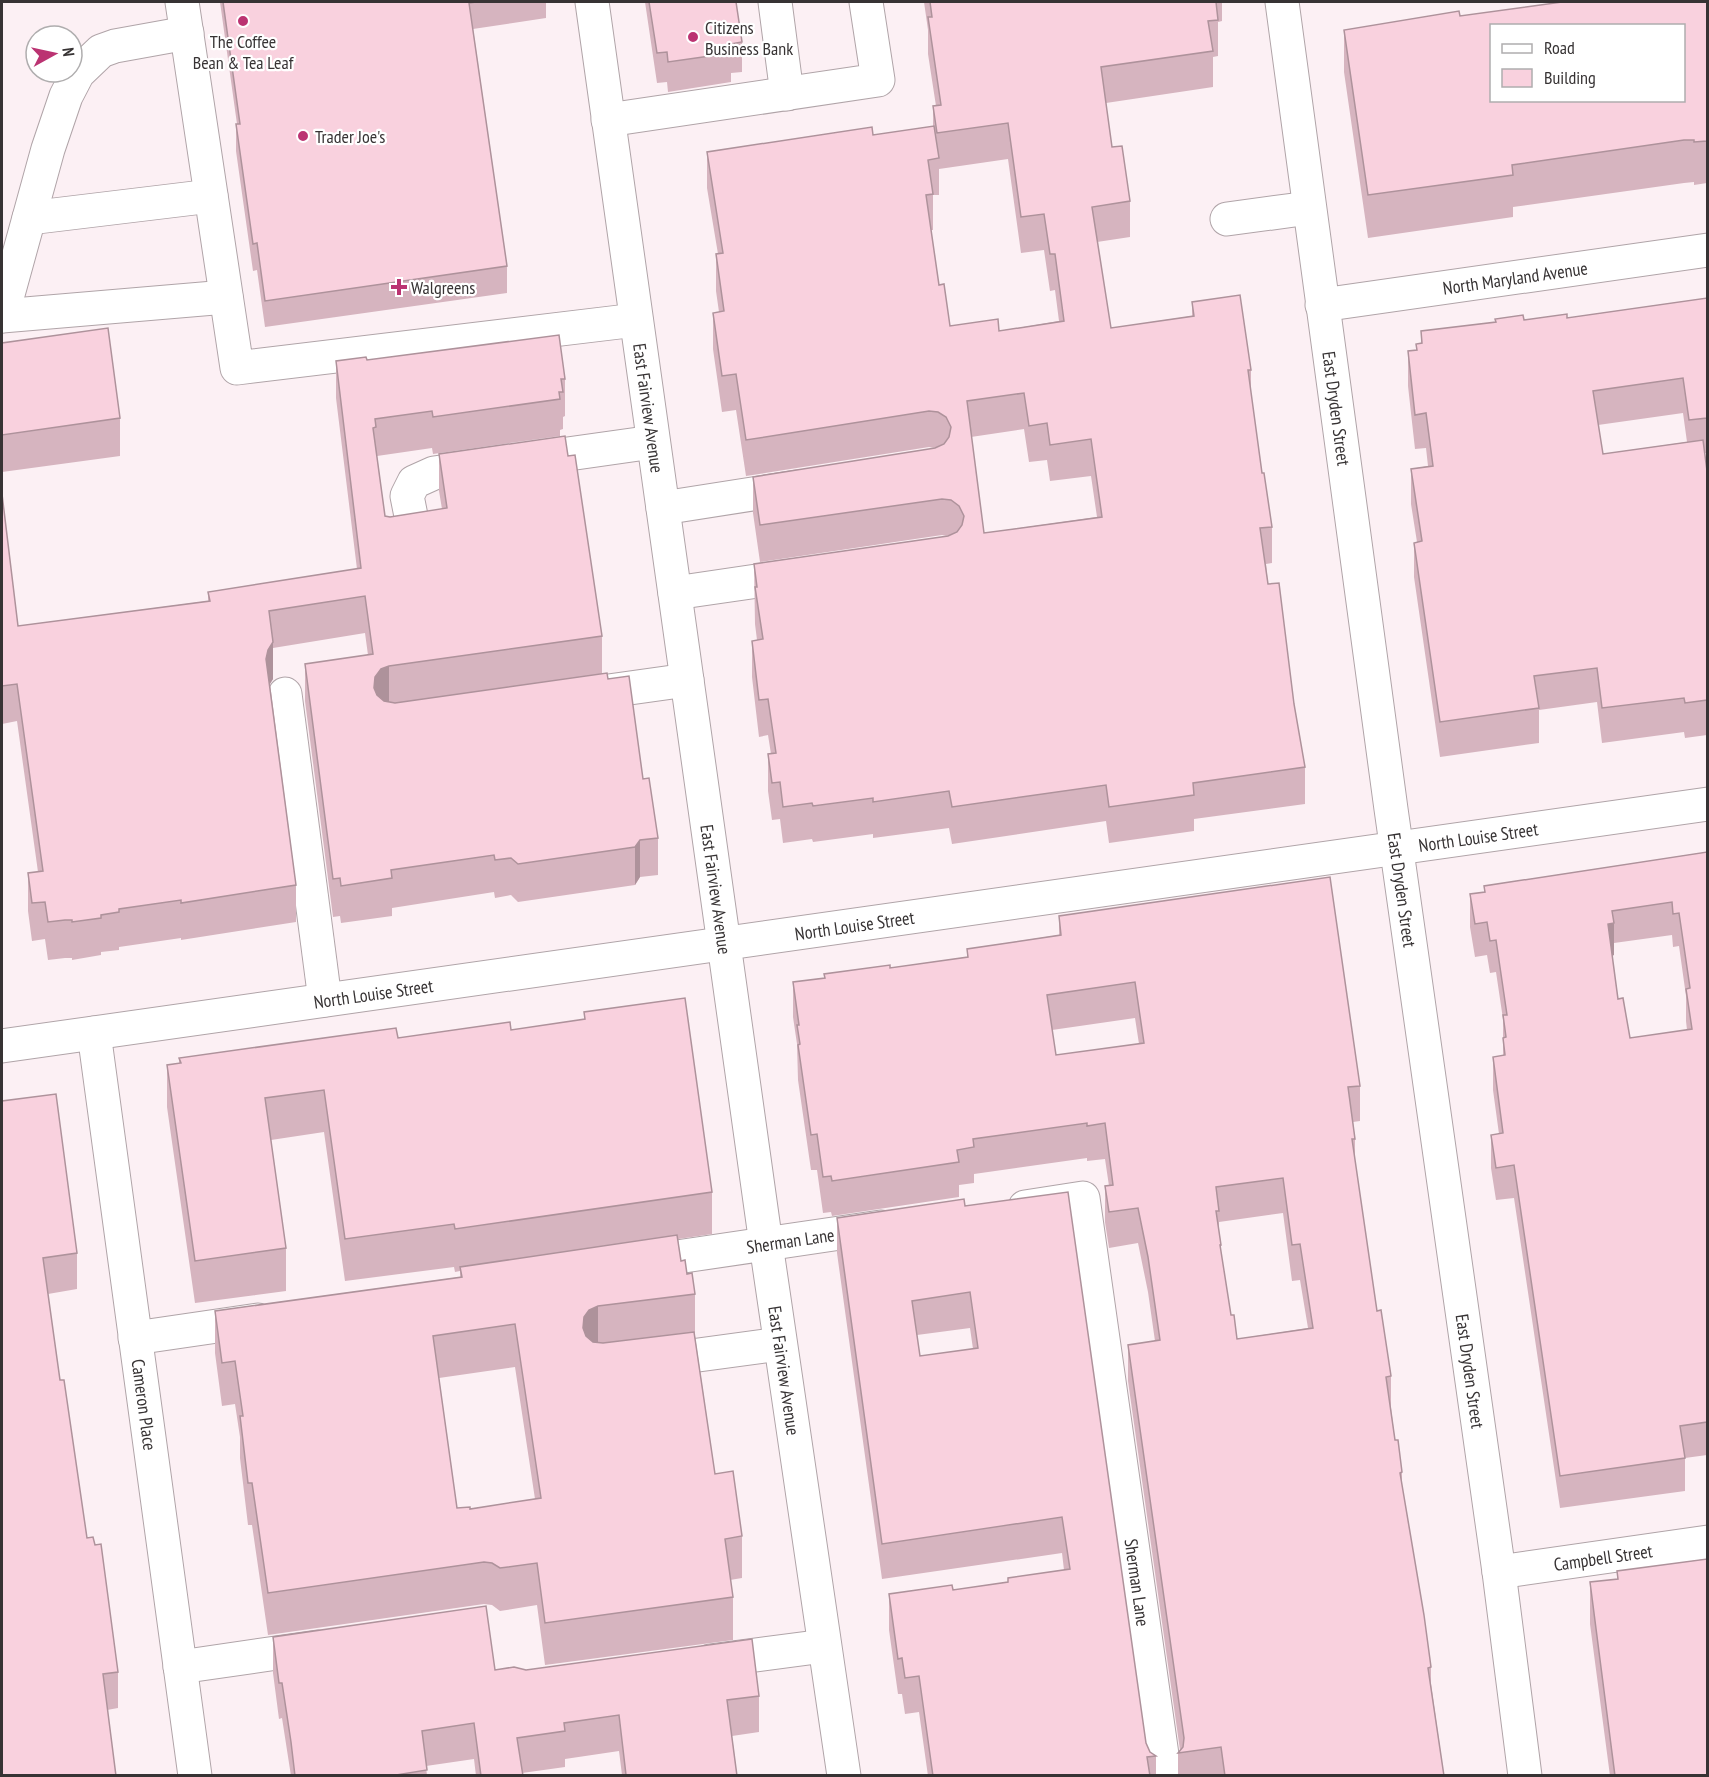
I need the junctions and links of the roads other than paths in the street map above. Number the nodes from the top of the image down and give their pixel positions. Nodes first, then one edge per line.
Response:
1 (182, 2) edge
2 (592, 2) edge
3 (775, 2) edge
4 (866, 2) edge
5 (1282, 2) edge
6 (187, 33) junction
7 (787, 94) junction
8 (608, 120) junction
9 (211, 196) junction
10 (1309, 208) junction
11 (29, 218) junction
12 (1227, 219) dead end
13 (1707, 250) edge
14 (226, 297) junction
15 (1322, 305) junction
16 (2, 316) edge
17 (636, 320) junction
18 (653, 442) junction
19 (828, 482) edge
20 (663, 508) junction
21 (412, 525) edge
22 (829, 571) edge
23 (675, 593) junction
24 (687, 680) junction
25 (285, 694) dead end
26 (557, 698) edge
27 (1707, 804) edge
28 (1396, 849) junction
29 (723, 944) junction
30 (326, 1000) junction
31 (94, 1033) junction
32 (2, 1046) edge
33 (1001, 1210) edge
34 (908, 1224) edge
35 (766, 1245) junction
36 (608, 1268) edge
37 (288, 1315) edge
38 (135, 1338) junction
39 (780, 1344) junction
40 (623, 1364) edge
41 (1707, 1542) edge
42 (1499, 1572) junction
43 (350, 1642) edge
44 (824, 1646) junction
45 (676, 1666) edge
46 (180, 1667) junction
47 (195, 1776) edge
48 (844, 1776) edge
49 (1166, 1776) edge
50 (1525, 1776) edge

1 - 6 street
2 - 8 street, East Fairview Avenue
3 - 7 street
4 - 7 street
5 - 10 street, East Dryden Street
6 - 9 street
6 - 11 street
7 - 8 street
8 - 17 street, East Fairview Avenue
9 - 11 street
9 - 14 street
10 - 12 street
10 - 15 street, East Dryden Street
11 - 16 street
13 - 15 street, North Maryland Avenue
14 - 16 street
14 - 17 street
15 - 28 street, East Dryden Street
17 - 18 street, East Fairview Avenue
18 - 20 street, East Fairview Avenue
18 - 21 street
19 - 20 street
20 - 23 street, East Fairview Avenue
22 - 23 street
23 - 24 street, East Fairview Avenue
24 - 26 street
24 - 29 street, East Fairview Avenue
25 - 30 street
27 - 28 street, North Louise Street
28 - 29 street, North Louise Street
28 - 42 street, East Dryden Street
29 - 30 street, North Louise Street
29 - 35 street, East Fairview Avenue
30 - 31 street, North Louise Street
31 - 32 street, North Louise Street
31 - 38 street, Cameron Place
33 - 49 street, Sherman Lane
34 - 35 street, Sherman Lane
35 - 36 street, Sherman Lane
35 - 39 street, East Fairview Avenue
37 - 38 street
38 - 46 street, Cameron Place
39 - 40 street
39 - 44 street, East Fairview Avenue
41 - 42 street, Campbell Street
42 - 50 street, East Dryden Street
43 - 46 street
44 - 45 street
44 - 48 street, East Fairview Avenue
46 - 47 street, Cameron Place

